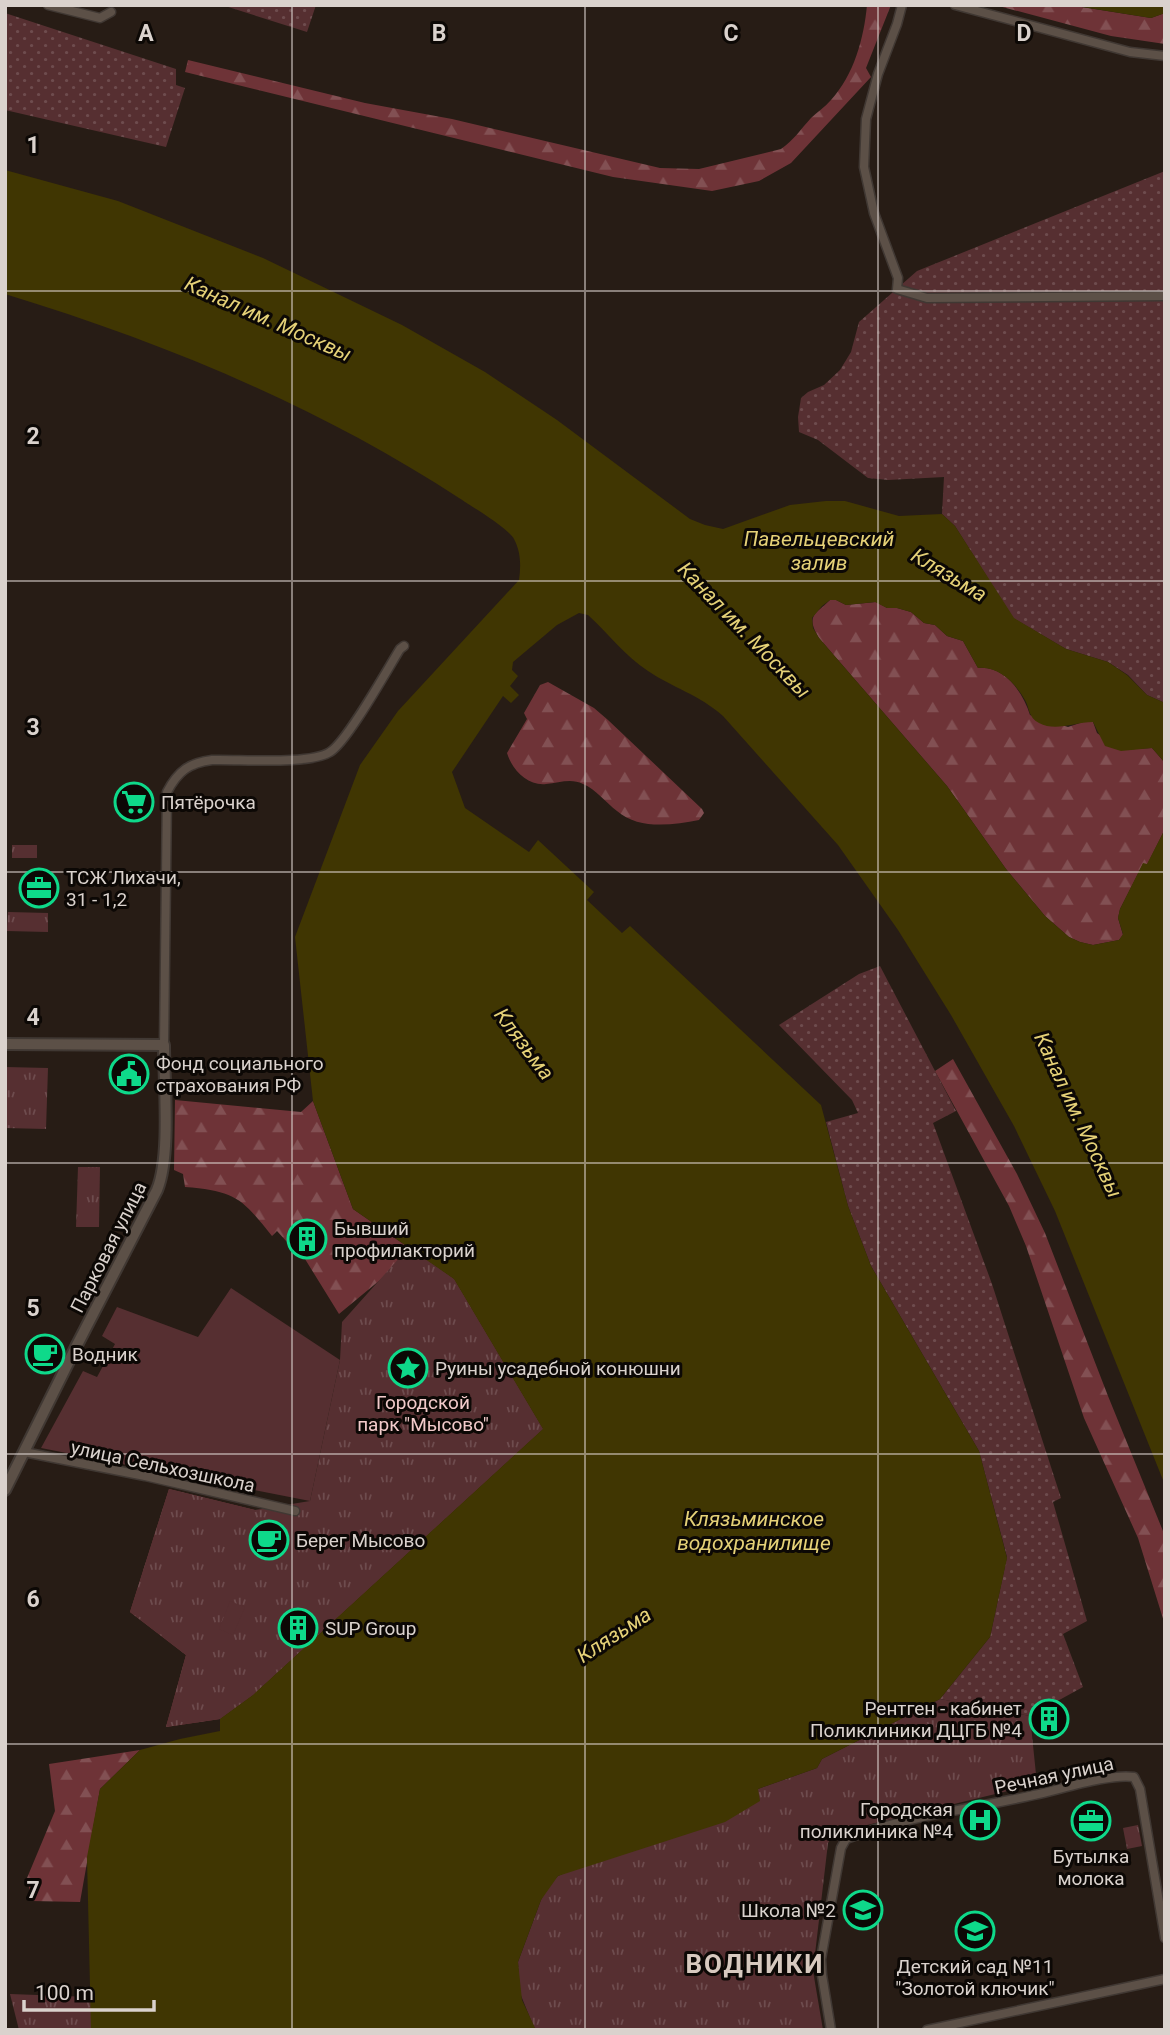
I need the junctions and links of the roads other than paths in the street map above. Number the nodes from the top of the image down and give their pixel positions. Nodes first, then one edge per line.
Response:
1 (48, 5) edge
2 (902, 5) edge
3 (955, 5) edge
4 (111, 12) dead end
5 (1165, 55) edge
6 (1165, 296) edge
7 (404, 646) dead end
8 (5, 1044) edge
9 (164, 1045) junction
10 (24, 1452) junction
11 (5, 1490) edge
12 (295, 1511) dead end
13 (1165, 1938) edge
14 (1165, 1979) edge
15 (831, 2030) edge
16 (927, 2030) edge

1 - 4 street
2 - 6 street
3 - 5 street
7 - 9 street, Парковая улица
8 - 9 street
9 - 10 street, Парковая улица
10 - 11 street, Парковая улица
10 - 12 street, улица Сельхозшкола
13 - 15 street, Речная улица
14 - 16 street

